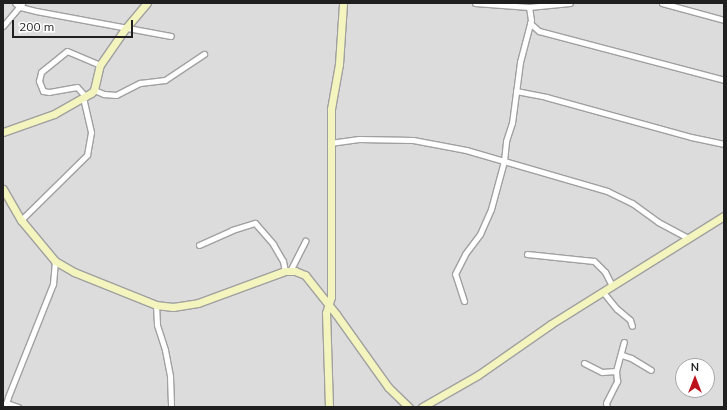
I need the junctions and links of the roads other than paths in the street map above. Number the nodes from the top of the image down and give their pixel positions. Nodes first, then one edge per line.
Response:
1 (15, 3) edge
2 (147, 3) edge
3 (343, 3) edge
4 (475, 3) edge
5 (570, 3) edge
6 (662, 3) edge
7 (21, 5) edge
8 (529, 7) junction
9 (724, 20) edge
10 (530, 23) junction
11 (3, 26) edge
12 (125, 29) junction
13 (171, 36) dead end
14 (204, 54) dead end
15 (100, 65) junction
16 (724, 80) edge
17 (94, 90) junction
18 (516, 91) junction
19 (84, 97) junction
20 (3, 132) edge
21 (330, 143) junction
22 (724, 144) edge
23 (504, 161) junction
24 (3, 189) edge
25 (724, 216) edge
26 (21, 220) junction
27 (688, 238) junction
28 (305, 241) dead end
29 (199, 245) dead end
30 (528, 254) dead end
31 (55, 261) junction
32 (287, 271) junction
33 (612, 286) junction
34 (603, 292) junction
35 (464, 301) dead end
36 (156, 305) junction
37 (328, 306) junction
38 (336, 314) junction
39 (326, 319) junction
40 (632, 326) dead end
41 (624, 342) dead end
42 (622, 355) junction
43 (584, 363) dead end
44 (651, 370) dead end
45 (616, 371) junction
46 (5, 406) edge
47 (426, 406) edge
48 (18, 407) edge
49 (171, 407) edge
50 (329, 407) edge
51 (409, 407) edge
52 (607, 407) edge

1 - 7 street
2 - 12 street
3 - 21 street
4 - 8 street
5 - 8 street
6 - 9 street
7 - 11 street
7 - 12 street
8 - 10 street
10 - 16 street
10 - 18 street
12 - 13 street
12 - 15 street
14 - 17 street
15 - 17 street
15 - 19 street
17 - 19 street
18 - 22 street
18 - 23 street
19 - 20 street
19 - 26 street
21 - 23 street
21 - 37 street
23 - 27 street
23 - 35 street
24 - 26 street
25 - 27 street
26 - 31 street
27 - 33 street
28 - 32 street
29 - 32 street
30 - 33 street
31 - 36 street
31 - 46 street
32 - 36 street
32 - 37 street
33 - 34 street
34 - 40 street
34 - 47 street
36 - 49 street
37 - 38 street
37 - 39 street
38 - 39 street
38 - 51 street
39 - 50 street
41 - 42 street
42 - 44 street
42 - 45 street
43 - 45 street
45 - 52 street
46 - 48 street

